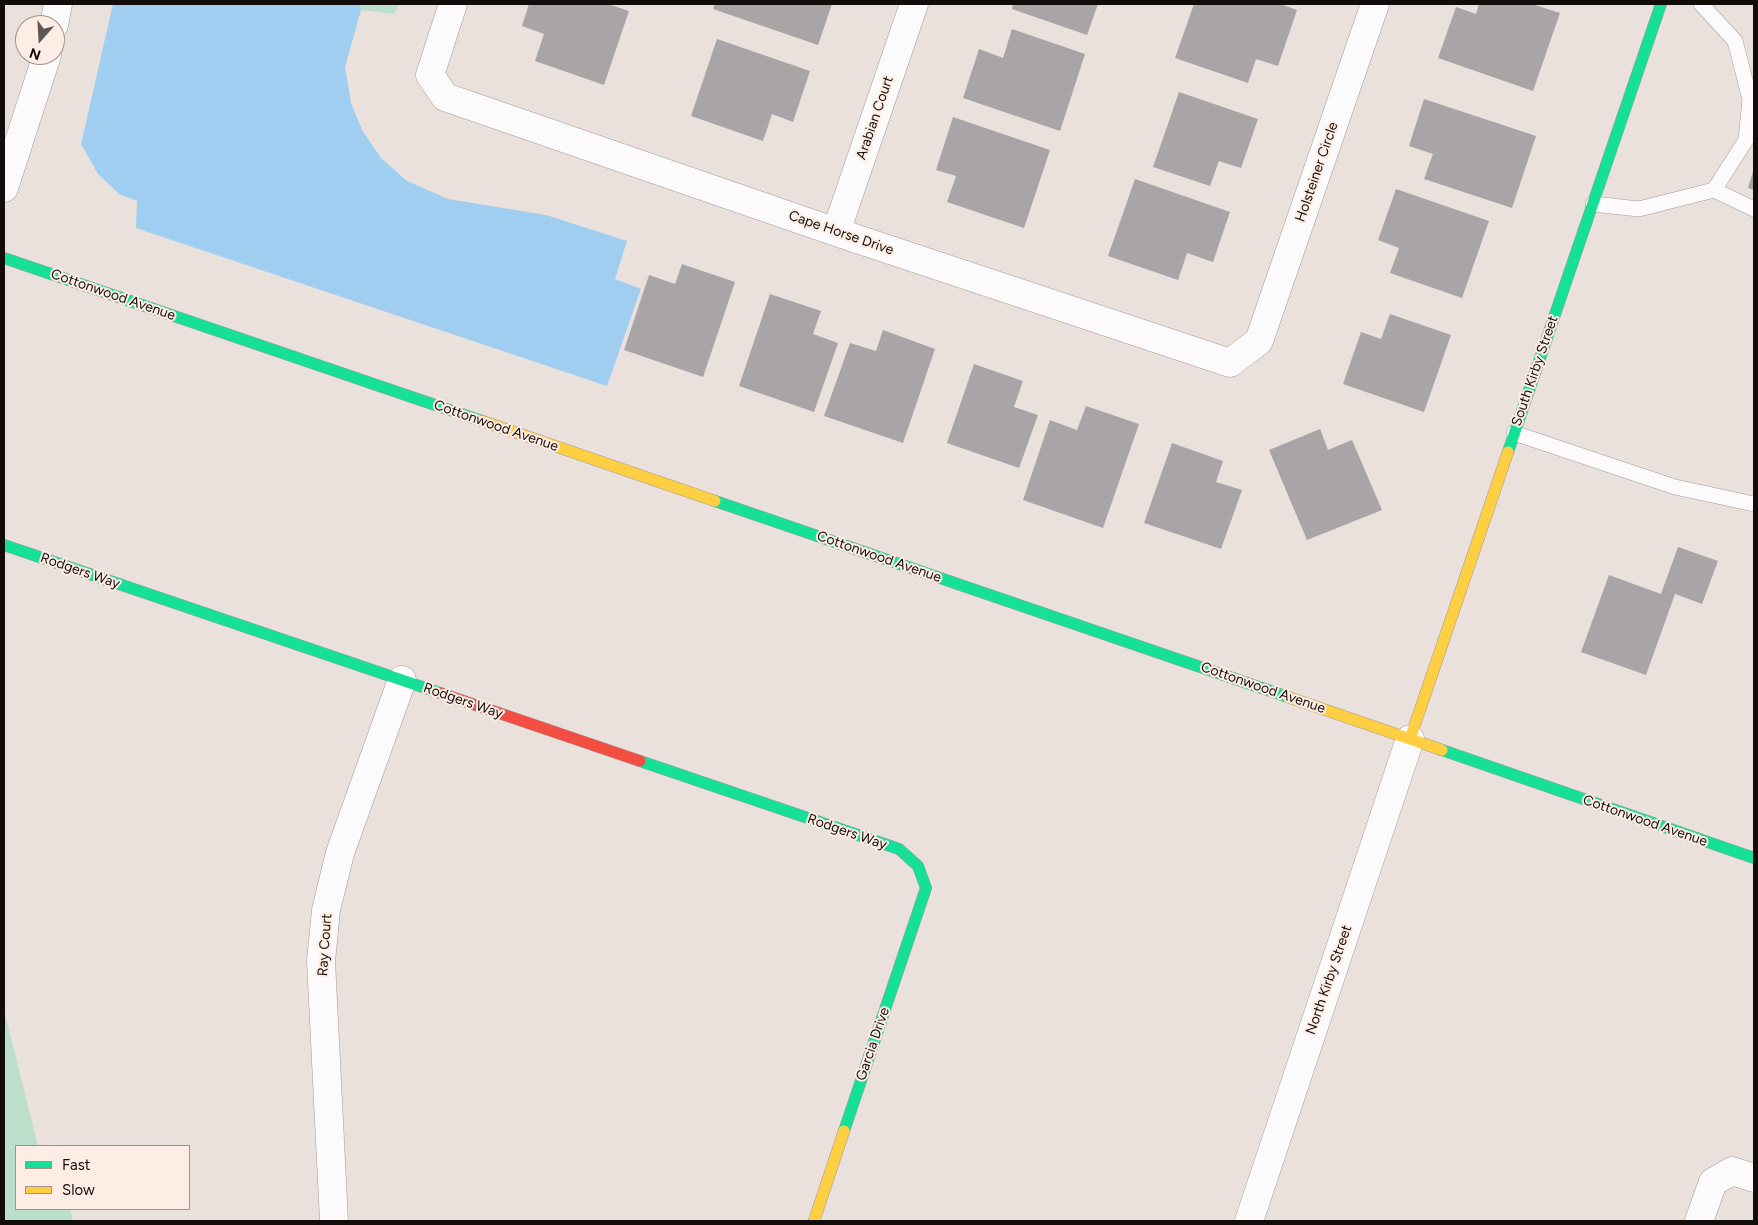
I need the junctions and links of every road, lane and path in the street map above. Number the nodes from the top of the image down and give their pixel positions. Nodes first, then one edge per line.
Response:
1 (453, 4) edge
2 (914, 4) edge
3 (1375, 4) edge
4 (1661, 4) edge
5 (1701, 4) edge
6 (44, 65) edge
7 (1751, 94) edge
8 (4, 188) edge
9 (1714, 190) junction
10 (1593, 204) junction
11 (1754, 210) edge
12 (836, 232) junction
13 (4, 258) edge
14 (1259, 341) joint
15 (1514, 433) junction
16 (1754, 504) edge
17 (4, 545) edge
18 (402, 680) junction
19 (1410, 739) junction
20 (1754, 858) edge
21 (918, 866) joint
22 (1754, 1178) edge
23 (334, 1221) edge
24 (814, 1221) edge
25 (1249, 1221) edge
26 (1699, 1221) edge

1 - 12 street, Cape Horse Drive
2 - 12 street, Arabian Court
3 - 14 street, Holsteiner Circle
4 - 10 street, South Kirby Street
5 - 7 lane
6 - 8 street
7 - 9 lane
9 - 10 lane
9 - 11 lane
10 - 15 street, South Kirby Street
12 - 14 street, Cape Horse Drive
13 - 19 street, Cottonwood Avenue
15 - 16 lane
15 - 19 street, South Kirby Street
17 - 18 street, Rodgers Way
18 - 21 street, Rodgers Way
18 - 23 street, Ray Court
19 - 20 street, Cottonwood Avenue
19 - 25 street, North Kirby Street
21 - 24 street, Garcia Drive
22 - 26 street

